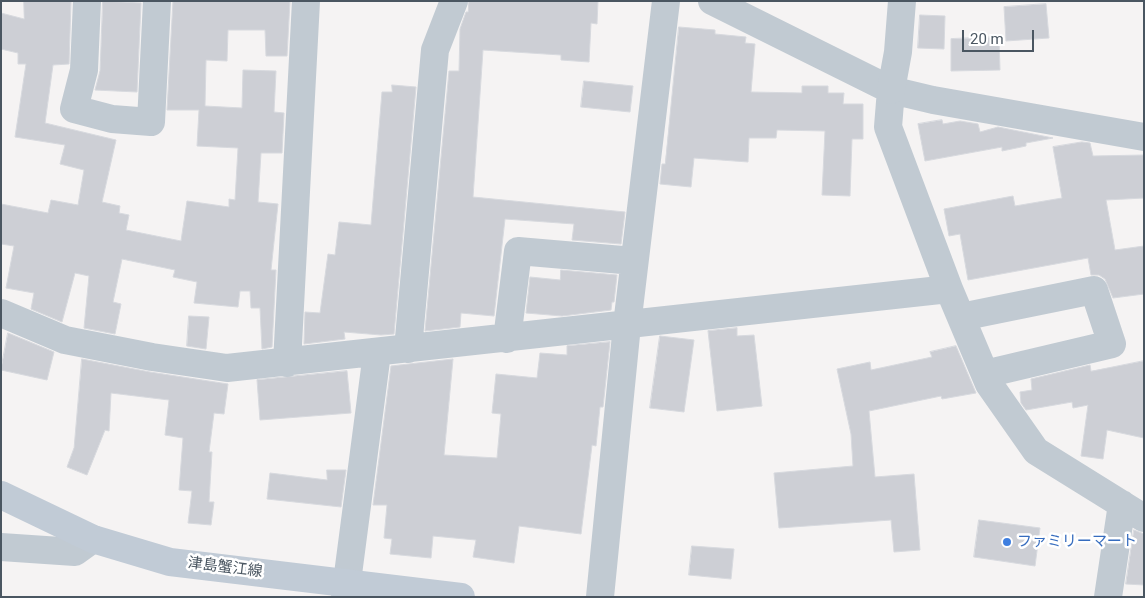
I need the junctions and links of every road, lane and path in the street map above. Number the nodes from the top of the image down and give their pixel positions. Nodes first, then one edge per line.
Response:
1 (86, 1) edge
2 (157, 1) edge
3 (306, 1) edge
4 (454, 1) edge
5 (666, 1) edge
6 (712, 1) edge
7 (902, 1) edge
8 (891, 90) junction
9 (1144, 137) edge
10 (634, 261) junction
11 (949, 289) junction
12 (1, 313) edge
13 (961, 317) junction
14 (627, 325) junction
15 (506, 338) junction
16 (408, 349) junction
17 (376, 353) junction
18 (287, 362) junction
19 (985, 374) junction
20 (1, 495) edge
21 (1133, 511) edge
22 (93, 539) junction
23 (1, 547) edge
24 (346, 589) edge
25 (461, 597) edge
26 (600, 597) edge
27 (1108, 597) edge

1 - 2 street
3 - 18 street
4 - 16 street
5 - 10 street
6 - 8 street
7 - 8 street
8 - 9 street
8 - 11 street
10 - 14 street
10 - 15 street
11 - 13 street
11 - 14 street
12 - 18 street
13 - 19 street
13 - 19 street
14 - 15 street
14 - 26 street
15 - 16 street
16 - 17 street
17 - 18 street
17 - 24 street
19 - 21 street
20 - 22 main road, 津島蟹江線
21 - 27 street
22 - 23 street
22 - 24 main road, 津島蟹江線
24 - 25 main road, 津島蟹江線

